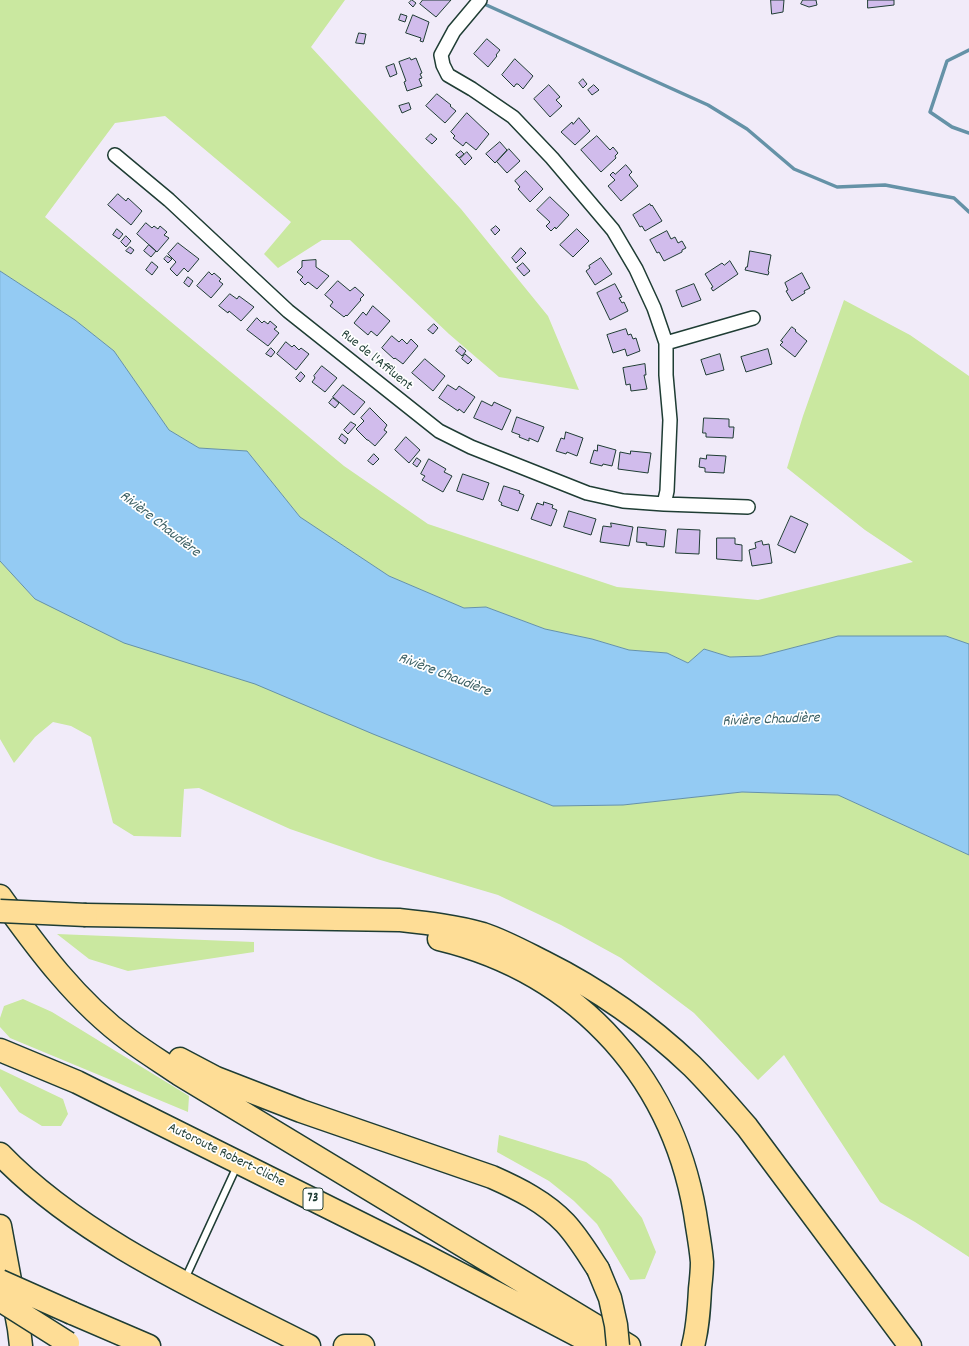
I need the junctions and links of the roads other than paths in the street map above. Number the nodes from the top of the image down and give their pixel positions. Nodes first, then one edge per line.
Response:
1 (480, 0) edge
2 (115, 155) dead end
3 (753, 318) dead end
4 (666, 343) junction
5 (664, 504) junction
6 (748, 507) dead end
7 (0, 896) edge
8 (0, 911) edge
9 (135, 916) junction
10 (56, 969) junction
11 (0, 1050) edge
12 (0, 1154) edge
13 (239, 1163) junction
14 (0, 1226) edge
15 (0, 1281) edge
16 (184, 1282) junction
17 (0, 1300) edge
18 (695, 1336) edge
19 (21, 1340) edge
20 (70, 1344) edge
21 (149, 1346) edge
22 (309, 1346) edge
23 (345, 1346) edge
24 (363, 1346) edge
25 (598, 1346) edge
26 (618, 1346) edge
27 (629, 1346) edge
28 (910, 1346) edge

1 - 4 street
2 - 5 street, Rue de l'Affluent
3 - 4 street
4 - 5 street
5 - 6 street, Rue de l'Affluent
7 - 10 highway
8 - 9 highway, bridge
9 - 18 highway
9 - 28 highway
10 - 26 highway, bridge
10 - 27 highway
11 - 13 highway, Autoroute Robert-Cliche / 73
12 - 16 highway
13 - 16 lane
13 - 25 highway, Autoroute Robert-Cliche / 73
14 - 19 highway
15 - 21 highway, bridge
16 - 22 highway
17 - 20 highway, bridge
23 - 24 highway

